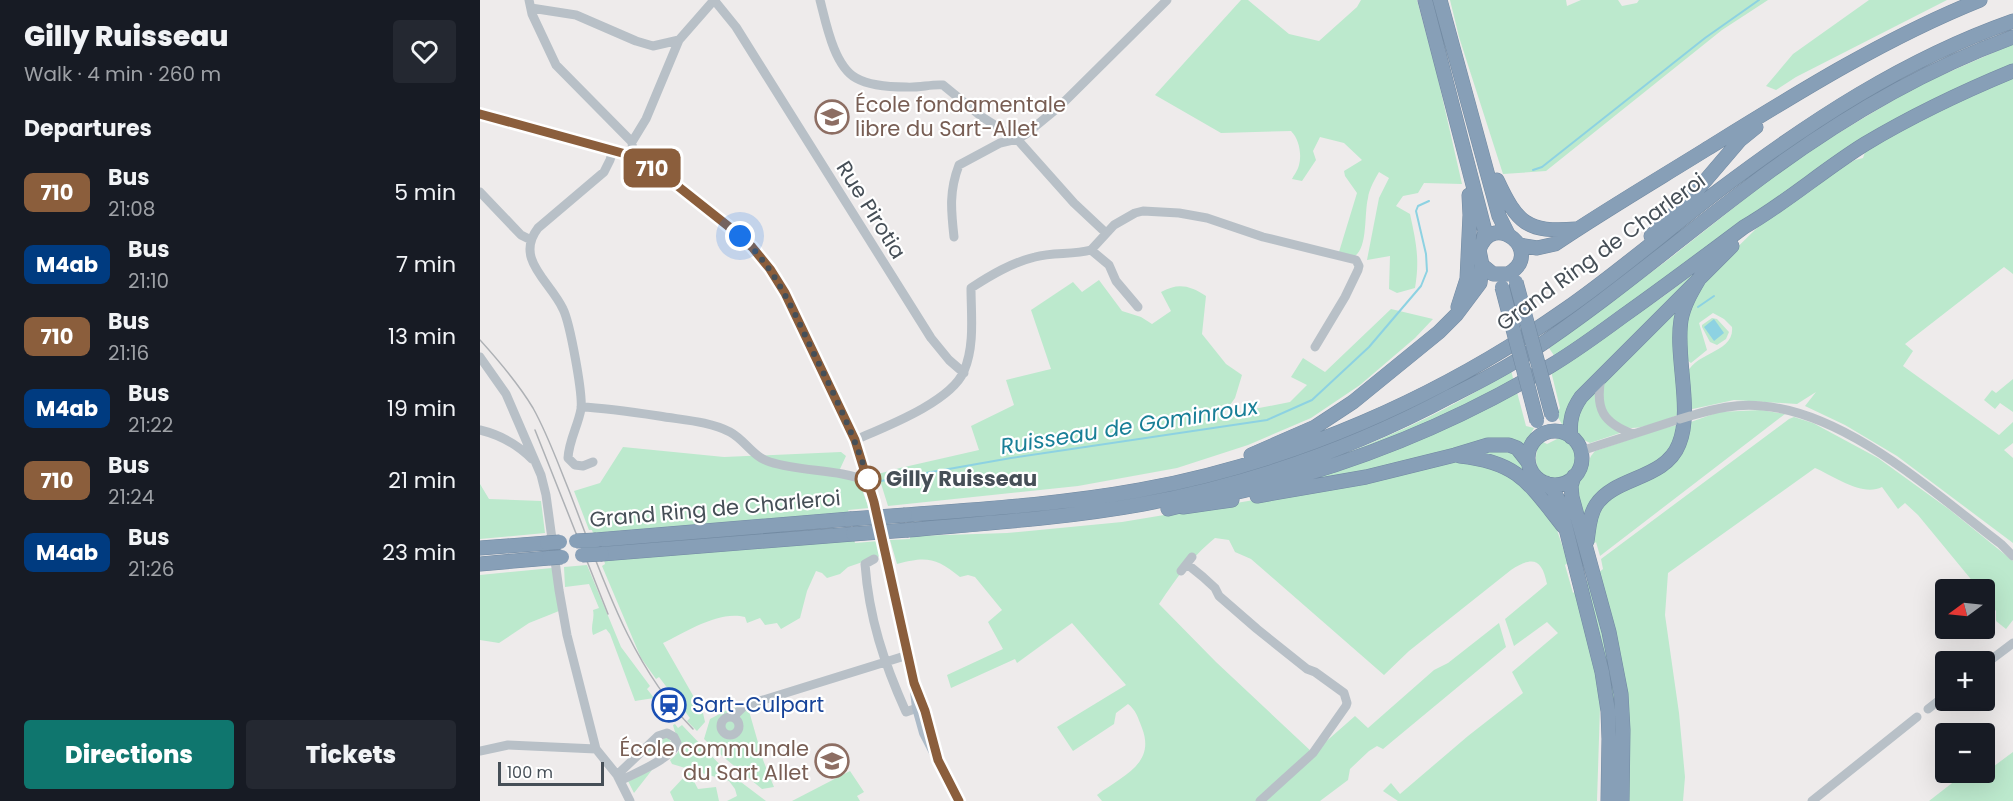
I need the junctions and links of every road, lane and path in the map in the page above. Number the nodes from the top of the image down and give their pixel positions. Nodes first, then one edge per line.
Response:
1 (714, 0) edge
2 (820, 0) edge
3 (1167, 0) edge
4 (1425, 0) edge
5 (1440, 0) edge
6 (1980, 0) edge
7 (530, 4) edge
8 (2013, 21) edge
9 (2013, 37) edge
10 (679, 40) junction
11 (2013, 70) edge
12 (1790, 98) junction
13 (480, 114) edge
14 (1017, 140) junction
15 (632, 142) junction
16 (613, 150) junction
17 (633, 156) junction
18 (1485, 161) junction
19 (1469, 170) junction
20 (480, 192) edge
21 (1763, 216) junction
22 (1578, 229) junction
23 (1106, 233) junction
24 (1508, 234) junction
25 (954, 237) dead end
26 (531, 240) junction
27 (1484, 241) junction
28 (1519, 244) junction
29 (1091, 250) junction
30 (1482, 265) junction
31 (1620, 269) junction
32 (1493, 274) junction
33 (1702, 274) junction
34 (1516, 275) junction
35 (1138, 307) dead end
36 (1456, 315) junction
37 (1315, 346) dead end
38 (480, 357) edge
39 (964, 373) junction
40 (1601, 378) junction
41 (581, 407) junction
42 (480, 430) edge
43 (1633, 434) junction
44 (1567, 435) junction
45 (1537, 438) junction
46 (855, 440) junction
47 (1581, 451) junction
48 (1455, 455) junction
49 (534, 460) junction
50 (593, 462) dead end
51 (1528, 462) junction
52 (1208, 475) junction
53 (1574, 476) junction
54 (868, 481) junction
55 (1546, 483) junction
56 (1142, 504) junction
57 (1168, 509) junction
58 (1567, 531) junction
59 (480, 548) edge
60 (1586, 549) junction
61 (2013, 556) edge
62 (874, 559) dead end
63 (480, 564) edge
64 (1187, 564) dead end
65 (2013, 643) edge
66 (908, 655) junction
67 (1995, 657) edge
68 (885, 662) junction
69 (914, 683) junction
70 (1935, 704) edge
71 (917, 708) junction
72 (1928, 709) dead end
73 (733, 717) dead end
74 (1917, 717) dead end
75 (491, 749) junction
76 (596, 749) junction
77 (480, 751) edge
78 (480, 760) edge
79 (938, 760) junction
80 (618, 778) junction
81 (630, 801) edge
82 (959, 801) edge
83 (1260, 801) edge
84 (1608, 801) edge
85 (1622, 801) edge
86 (1812, 801) edge

1 - 10 street
1 - 39 street, Rue Pirotia
2 - 14 street
3 - 14 street
4 - 19 highway
5 - 18 highway
6 - 12 highway
7 - 10 street
7 - 15 street
8 - 31 highway, Grand Ring de Charleroi
9 - 56 highway, Grand Ring de Charleroi
10 - 15 street
11 - 21 highway
12 - 22 highway
12 - 31 highway
13 - 16 main road
14 - 23 street
14 - 25 street
15 - 17 street
16 - 17 main road
16 - 26 street
17 - 46 main road
18 - 22 highway
18 - 24 highway
19 - 27 highway
19 - 36 highway
20 - 26 street
21 - 33 highway
21 - 57 highway
22 - 28 highway
23 - 29 street
23 - 37 street
24 - 27 highway
24 - 28 highway
26 - 41 street
27 - 30 highway
28 - 34 highway
29 - 35 street
29 - 39 street
30 - 32 highway
30 - 36 highway
31 - 52 highway, Grand Ring de Charleroi
32 - 34 highway
32 - 45 highway, bridge
33 - 40 highway
33 - 60 highway
34 - 44 highway, bridge
36 - 52 highway
38 - 49 street
39 - 46 street
40 - 43 street
40 - 44 highway
41 - 50 street
41 - 54 street
42 - 49 street
43 - 47 street
43 - 61 street, bridge
44 - 45 highway
44 - 47 highway
45 - 51 highway
46 - 54 main road
47 - 53 highway
48 - 51 highway
48 - 57 highway
48 - 58 highway
49 - 76 street
51 - 55 highway
52 - 59 highway, Grand Ring de Charleroi, bridge
53 - 55 highway
53 - 60 highway
54 - 66 main road
55 - 58 highway
56 - 57 highway
56 - 63 highway, Grand Ring de Charleroi, bridge
58 - 84 highway
60 - 85 highway
62 - 68 street
64 - 83 street
65 - 67 street
66 - 68 street
66 - 69 main road
68 - 71 street
68 - 73 street
69 - 71 main road
69 - 79 main road
70 - 72 street
71 - 79 main road
74 - 86 street
75 - 76 street
75 - 77 street
75 - 78 street
76 - 80 street
79 - 82 main road
80 - 80 street
80 - 81 street

